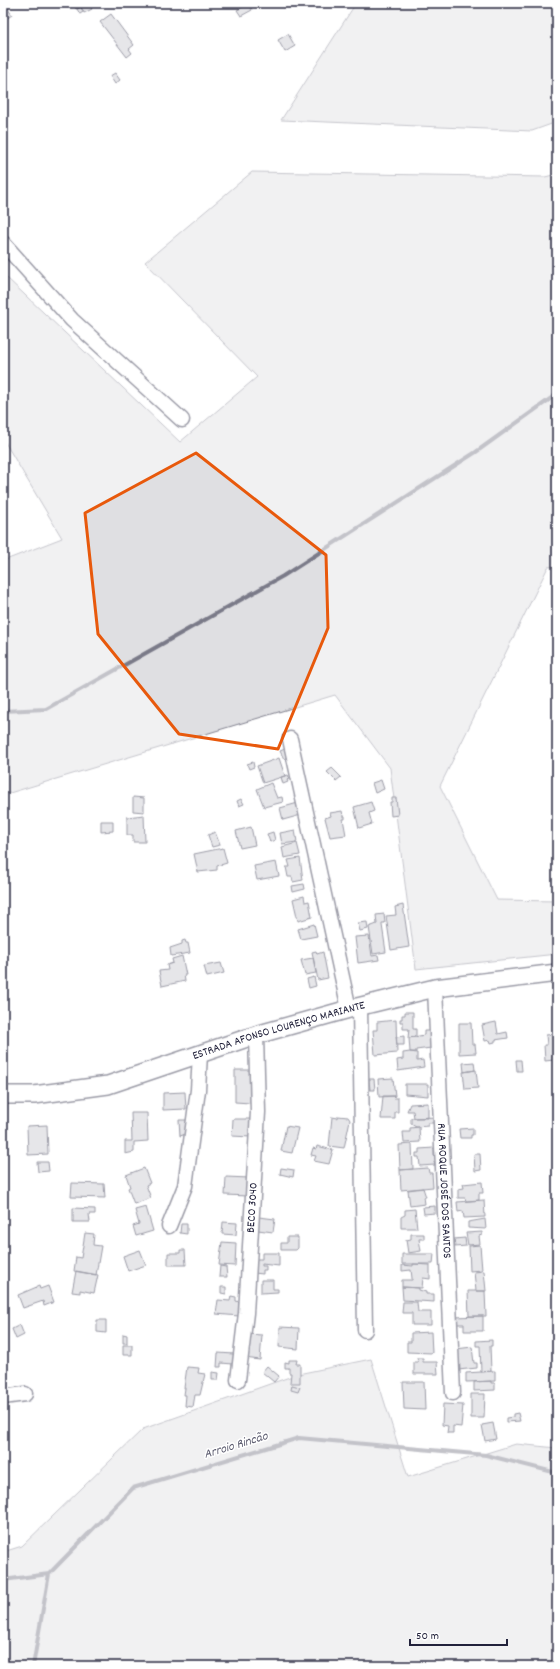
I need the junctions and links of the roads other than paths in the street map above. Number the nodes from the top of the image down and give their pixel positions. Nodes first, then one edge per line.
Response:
1 (3, 243) edge
2 (182, 420) dead end
3 (290, 739) dead end
4 (557, 973) edge
5 (435, 988) junction
6 (355, 1007) junction
7 (256, 1035) junction
8 (200, 1054) junction
9 (3, 1095) edge
10 (169, 1226) dead end
11 (365, 1330) dead end
12 (238, 1380) dead end
13 (453, 1393) dead end
14 (25, 1394) dead end
15 (3, 1396) edge

1 - 2 street
3 - 6 street
4 - 5 main road, ESTRADA AFONSO LOURENÇO MARIANTE
5 - 6 main road, ESTRADA AFONSO LOURENÇO MARIANTE
5 - 13 street, RUA ROQUE JOSÉ DOS SANTOS
6 - 7 main road, ESTRADA AFONSO LOURENÇO MARIANTE
6 - 11 street
7 - 8 main road, ESTRADA AFONSO LOURENÇO MARIANTE
7 - 12 street, BECO 3040
8 - 9 main road, ESTRADA AFONSO LOURENÇO MARIANTE
8 - 10 street
14 - 15 street

